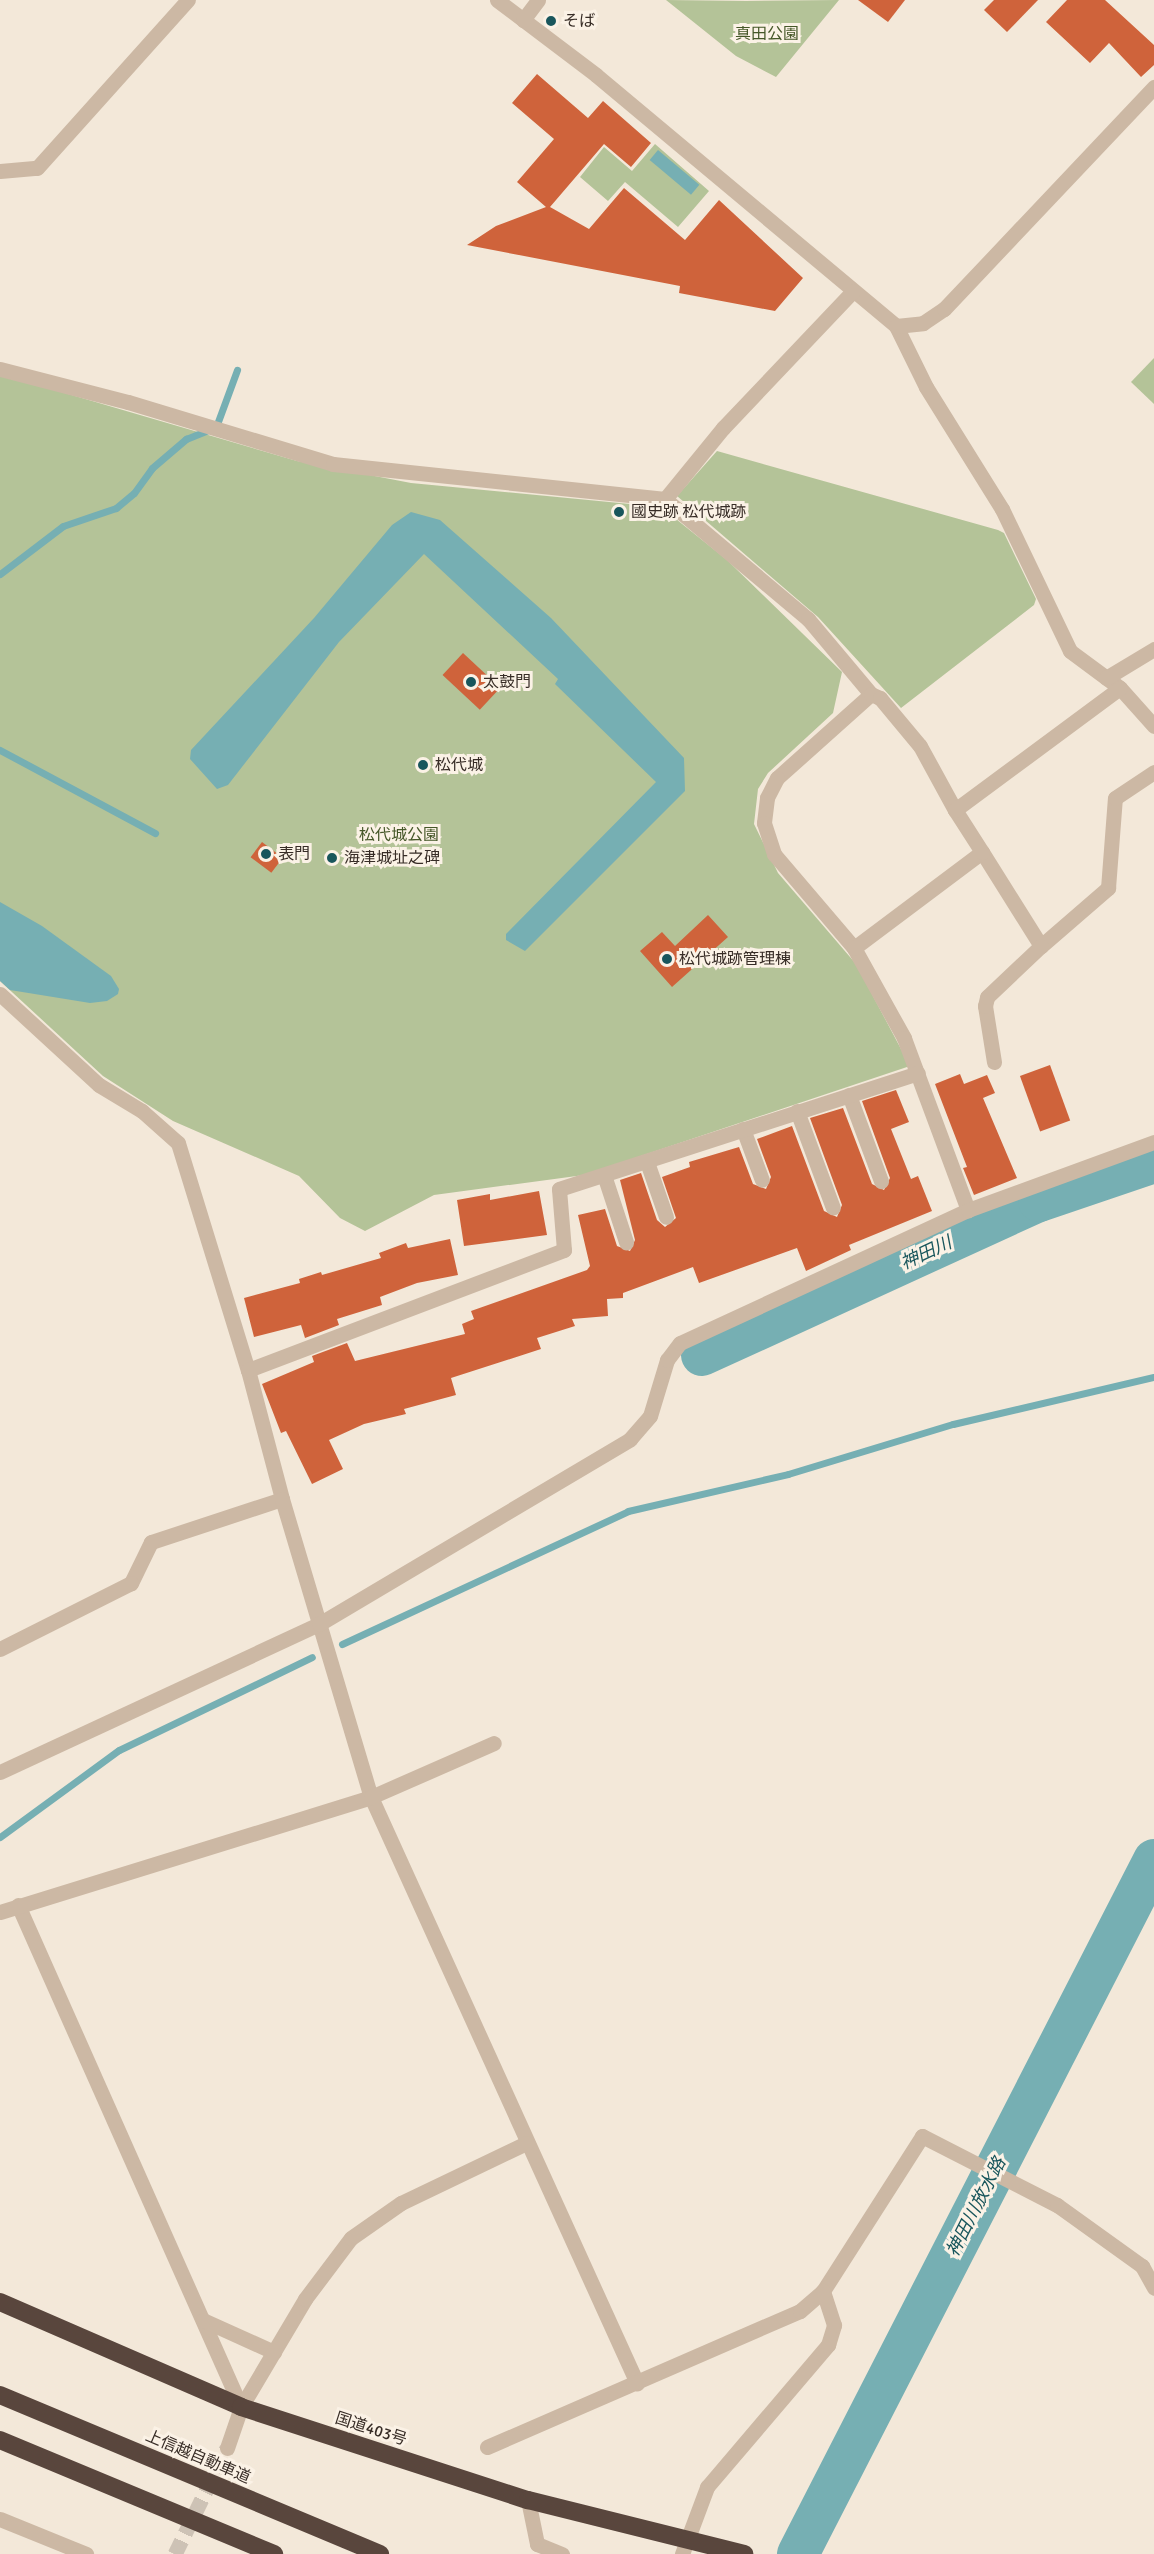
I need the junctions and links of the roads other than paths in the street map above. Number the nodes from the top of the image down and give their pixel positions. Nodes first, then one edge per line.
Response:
1 (188, 0) edge
2 (497, 0) edge
3 (538, 0) edge
4 (523, 20) junction
5 (1154, 87) edge
6 (0, 171) edge
7 (853, 291) junction
8 (896, 326) junction
9 (0, 369) edge
10 (665, 499) junction
11 (1154, 649) edge
12 (1106, 678) junction
13 (1120, 688) junction
14 (870, 694) junction
15 (1154, 726) edge
16 (1154, 772) edge
17 (955, 810) junction
18 (982, 852) junction
19 (1041, 946) junction
20 (854, 948) junction
21 (0, 994) edge
22 (994, 1062) dead end
23 (918, 1073) junction
24 (849, 1095) junction
25 (797, 1111) junction
26 (743, 1129) junction
27 (1154, 1142) edge
28 (647, 1162) junction
29 (604, 1175) junction
30 (762, 1180) dead end
31 (881, 1181) dead end
32 (833, 1208) dead end
33 (968, 1210) junction
34 (666, 1217) dead end
35 (626, 1242) dead end
36 (248, 1370) junction
37 (282, 1499) junction
38 (319, 1624) junction
39 (0, 1649) edge
40 (494, 1743) dead end
41 (0, 1772) edge
42 (371, 1797) junction
43 (18, 1905) junction
44 (0, 1912) edge
45 (526, 2144) junction
46 (1154, 2288) edge
47 (823, 2291) junction
48 (0, 2302) edge
49 (203, 2320) junction
50 (274, 2352) junction
51 (637, 2382) junction
52 (0, 2395) edge
53 (241, 2407) junction
54 (0, 2440) edge
55 (487, 2447) dead end
56 (227, 2448) tunnel mouth
57 (528, 2500) junction
58 (0, 2519) edge
59 (685, 2547) edge
60 (86, 2554) edge
61 (274, 2554) edge
62 (380, 2554) edge
63 (562, 2554) edge
64 (744, 2554) edge

1 - 6 street
2 - 4 street
3 - 4 street
4 - 7 street
5 - 8 street
7 - 8 street
7 - 10 street
8 - 12 street
9 - 10 street
10 - 14 street
11 - 12 street
12 - 13 street
13 - 15 street
13 - 17 street
14 - 17 street
14 - 20 street
16 - 19 street
17 - 18 street
18 - 19 street
18 - 20 street
19 - 22 street
20 - 23 street
21 - 36 street
23 - 24 street
23 - 33 street
24 - 25 street
24 - 31 street
25 - 26 street
25 - 32 street
26 - 28 street
26 - 30 street
27 - 33 street
28 - 29 street
28 - 34 street
29 - 35 street
29 - 36 street
33 - 38 street
36 - 37 street
37 - 38 street
37 - 39 street
38 - 41 street
38 - 42 street
40 - 42 street
42 - 43 street
42 - 45 street
43 - 44 street
43 - 49 street
45 - 50 street
45 - 51 street
46 - 47 street
47 - 51 street
47 - 59 street
48 - 53 highway, 国道403号
49 - 50 street
49 - 53 street
50 - 53 street
51 - 55 street
52 - 62 highway, 上信越自動車道
53 - 56 street
53 - 57 highway, 国道403号
54 - 61 highway
57 - 59 highway, 国道403号
57 - 63 street
58 - 60 street
59 - 64 highway, 国道403号

